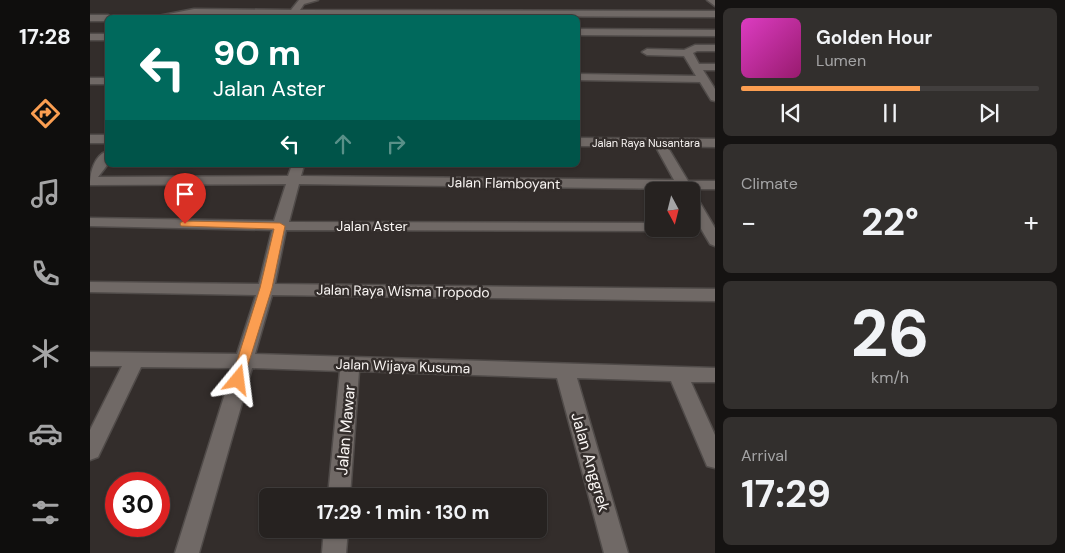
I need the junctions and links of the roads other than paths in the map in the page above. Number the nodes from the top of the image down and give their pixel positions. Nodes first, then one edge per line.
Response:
1 (314, 0) edge
2 (711, 0) edge
3 (715, 4) edge
4 (293, 13) junction
5 (169, 15) edge
6 (340, 15) edge
7 (497, 15) edge
8 (700, 15) junction
9 (715, 15) edge
10 (90, 18) edge
11 (105, 18) edge
12 (580, 32) edge
13 (715, 32) edge
14 (90, 37) edge
15 (105, 37) edge
16 (715, 48) edge
17 (690, 51) junction
18 (647, 52) dead end
19 (697, 67) junction
20 (715, 68) edge
21 (580, 77) edge
22 (90, 81) edge
23 (105, 81) edge
24 (709, 84) edge
25 (715, 98) edge
26 (90, 139) edge
27 (105, 139) edge
28 (580, 142) edge
29 (715, 143) edge
30 (580, 149) edge
31 (663, 149) junction
32 (715, 149) edge
33 (105, 159) edge
34 (295, 172) edge
35 (90, 180) edge
36 (682, 182) edge
37 (715, 185) edge
38 (645, 186) edge
39 (700, 186) edge
40 (700, 212) edge
41 (90, 222) edge
42 (280, 226) junction
43 (645, 227) edge
44 (711, 227) edge
45 (715, 241) edge
46 (90, 287) edge
47 (266, 288) junction
48 (715, 295) edge
49 (90, 359) edge
50 (134, 361) junction
51 (243, 361) junction
52 (350, 365) junction
53 (565, 371) junction
54 (678, 374) junction
55 (715, 374) edge
56 (90, 451) edge
57 (715, 459) edge
58 (340, 488) edge
59 (335, 538) edge
60 (187, 553) edge
61 (334, 553) edge
62 (616, 553) edge

1 - 4 street
2 - 3 street
4 - 5 street
4 - 6 street
4 - 7 street
7 - 8 street
8 - 9 street
8 - 13 street
10 - 11 street
12 - 13 street
14 - 15 street
16 - 17 street
17 - 18 street
17 - 19 street
19 - 20 street
19 - 24 street
21 - 24 street
22 - 23 street
24 - 25 street
26 - 27 street
28 - 29 street, Jalan Raya Nusantara
30 - 31 street
31 - 32 street
31 - 36 street
33 - 35 street
34 - 35 street
34 - 38 street, Jalan Flamboyant
34 - 42 street
37 - 39 street, Jalan Flamboyant
40 - 44 street
41 - 42 street, Jalan Aster
42 - 43 street, Jalan Aster
42 - 47 street
44 - 45 street
46 - 47 street, Jalan Raya Wisma Tropodo
47 - 48 street, Jalan Raya Wisma Tropodo
47 - 51 street
49 - 50 street, Jalan Wijaya Kusuma
50 - 51 street, Jalan Wijaya Kusuma
50 - 56 street
51 - 52 street, Jalan Wijaya Kusuma
51 - 60 street
52 - 53 street, Jalan Wijaya Kusuma
52 - 58 street, Jalan Mawar
53 - 54 street, Jalan Wijaya Kusuma
53 - 62 street, Jalan Anggrek
54 - 55 street, Jalan Wijaya Kusuma
54 - 57 street
59 - 61 street

